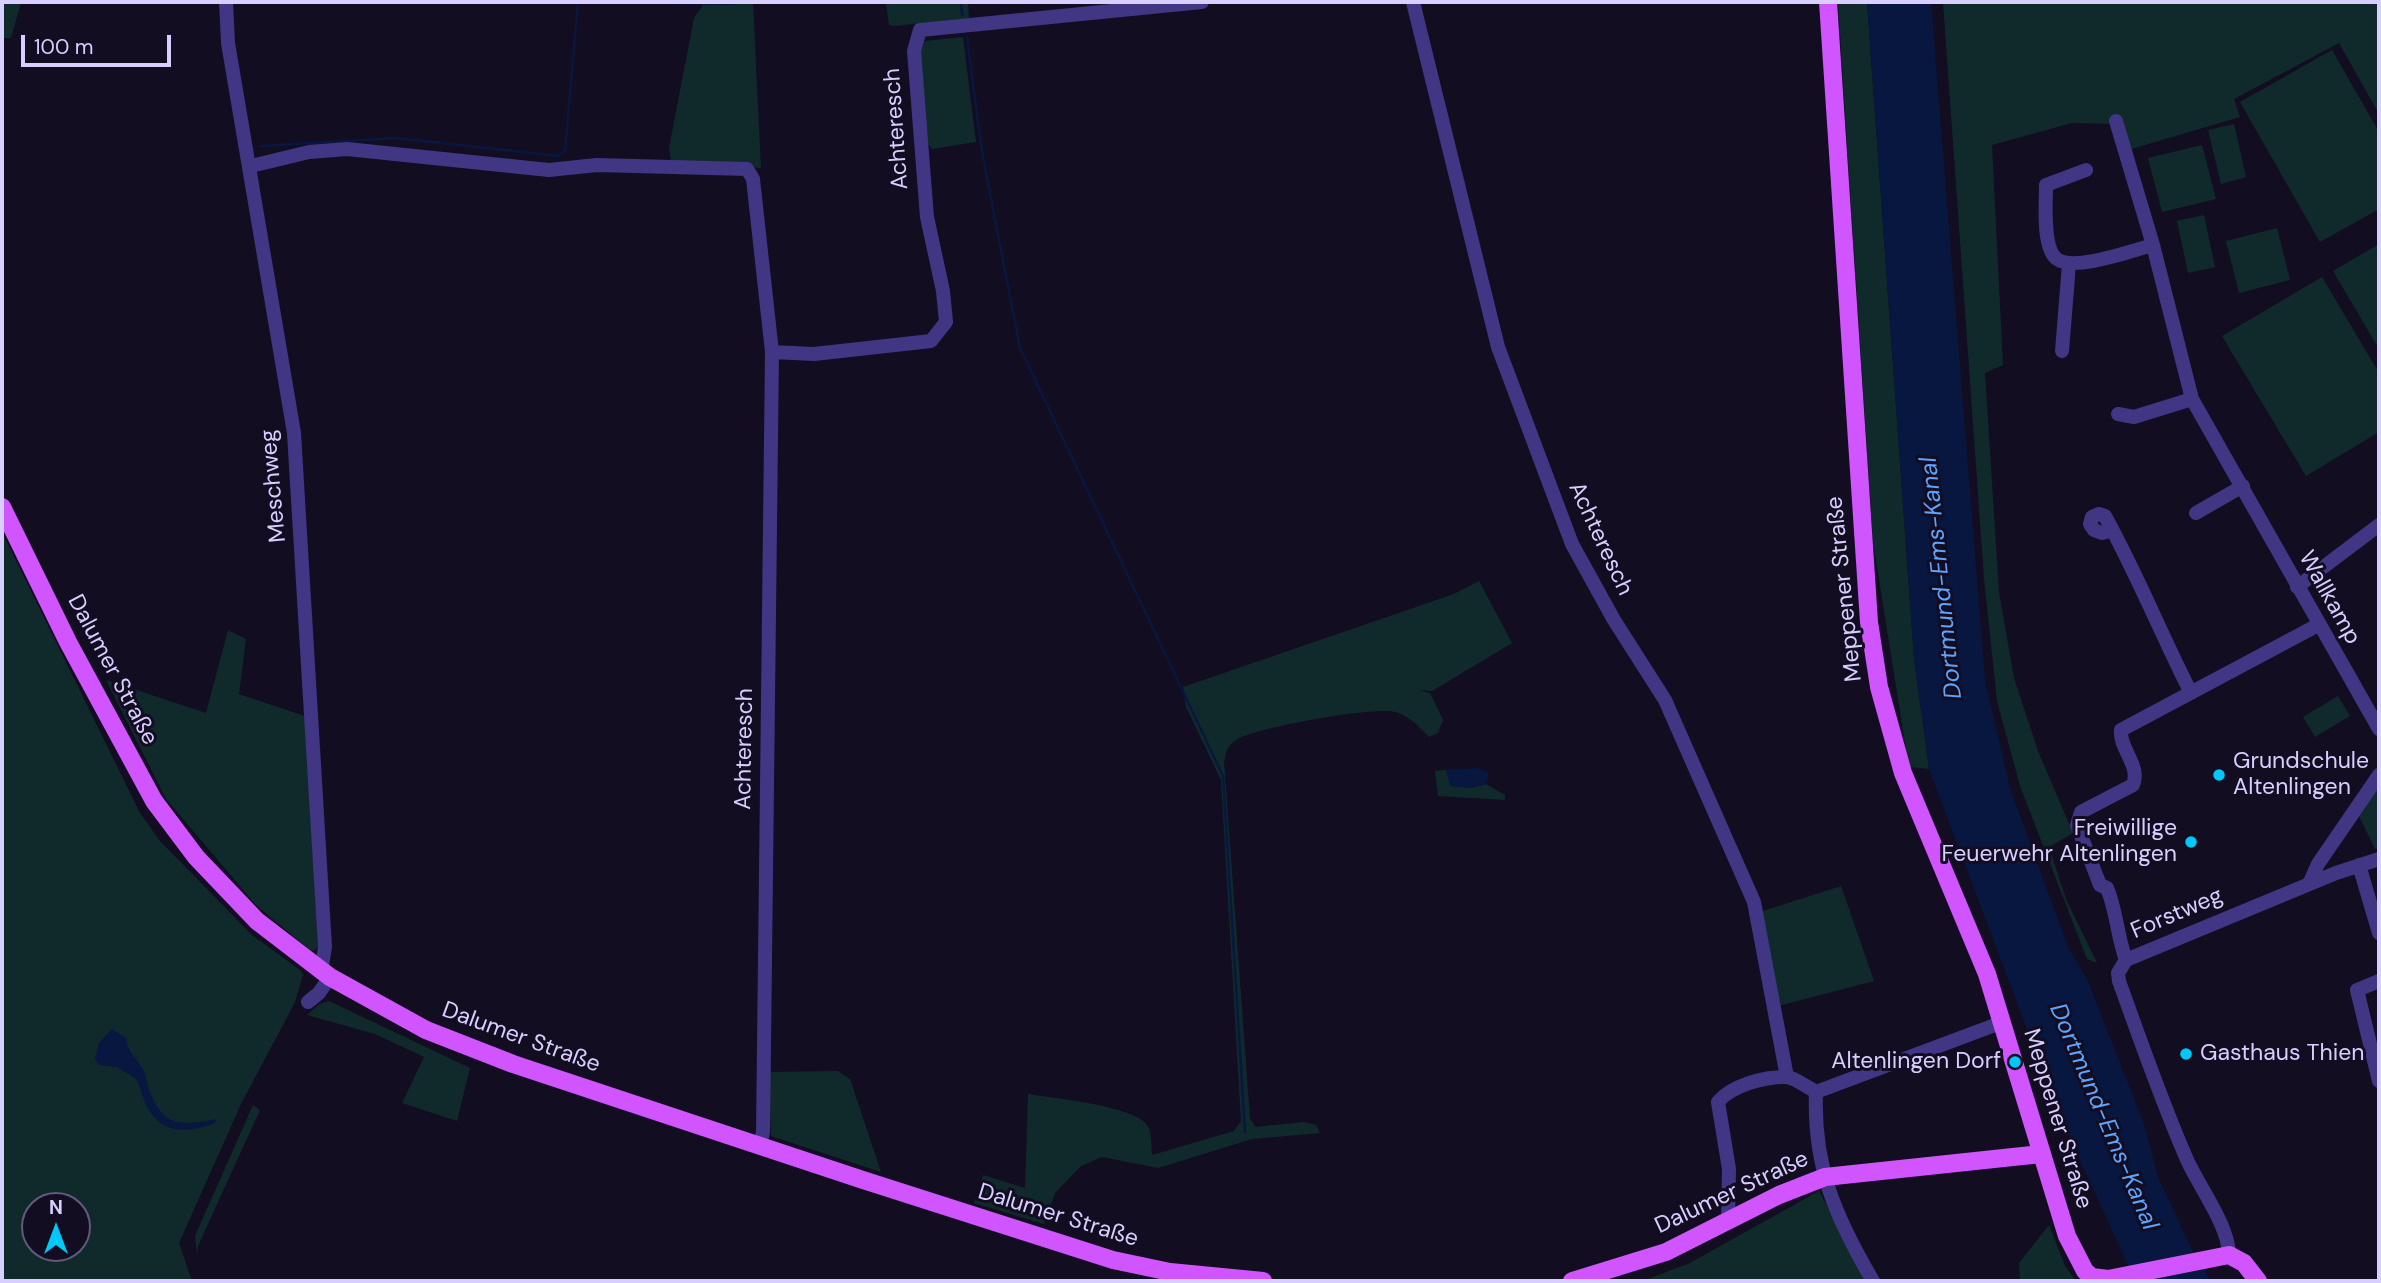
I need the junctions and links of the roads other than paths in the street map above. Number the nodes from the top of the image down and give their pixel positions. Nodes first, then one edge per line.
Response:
1 (226, 2) edge
2 (1202, 2) edge
3 (1413, 2) edge
4 (1828, 2) edge
5 (2116, 121) dead end
6 (251, 166) junction
7 (2086, 170) dead end
8 (2153, 245) junction
9 (2069, 264) junction
10 (2062, 351) dead end
11 (772, 352) junction
12 (2192, 399) junction
13 (2118, 414) dead end
14 (2243, 486) junction
15 (2, 507) edge
16 (2196, 513) dead end
17 (2379, 525) edge
18 (2112, 530) dead end
19 (2297, 587) junction
20 (2318, 625) junction
21 (2191, 693) junction
22 (2379, 729) edge
23 (2379, 775) edge
24 (2379, 859) edge
25 (2359, 865) junction
26 (2309, 884) junction
27 (2379, 933) edge
28 (2126, 960) junction
29 (325, 974) junction
30 (2379, 981) edge
31 (308, 1002) dead end
32 (2003, 1022) junction
33 (1787, 1077) junction
34 (2379, 1081) edge
35 (1816, 1092) junction
36 (760, 1146) junction
37 (2041, 1154) junction
38 (1825, 1177) junction
39 (1728, 1221) junction
40 (2222, 1256) junction
41 (1144, 1274) edge
42 (1263, 1281) edge
43 (1572, 1281) edge
44 (1873, 1281) edge
45 (2258, 1281) edge

1 - 6 street, Meschweg
2 - 11 street, Achteresch
3 - 33 street, Achteresch
4 - 32 main road, Meppener Straße
5 - 8 street, Wallkamp
6 - 11 street, Achteresch
6 - 29 street, Meschweg
7 - 9 street
8 - 9 street
8 - 12 street, Wallkamp
9 - 10 street
11 - 36 street, Achteresch
12 - 13 street
12 - 14 street, Wallkamp
14 - 16 street
14 - 19 street, Wallkamp
15 - 29 main road, Dalumer Straße
17 - 19 street
18 - 21 street
19 - 20 street, Wallkamp
20 - 21 street
20 - 22 street, Wallkamp
21 - 28 street
23 - 26 street
24 - 25 street, Forstweg
25 - 26 street, Forstweg
25 - 27 street
26 - 28 street, Forstweg
28 - 40 street, Forstweg
29 - 31 street
29 - 36 main road, Dalumer Straße
30 - 34 street
32 - 35 street
32 - 37 main road, Meppener Straße
33 - 35 street
33 - 39 street
35 - 38 street
36 - 41 main road, Dalumer Straße
37 - 38 main road, Dalumer Straße
37 - 40 main road, Meppener Straße
38 - 39 main road, Dalumer Straße
38 - 44 street
39 - 43 main road, Dalumer Straße
40 - 45 main road
41 - 42 main road, Dalumer Straße

